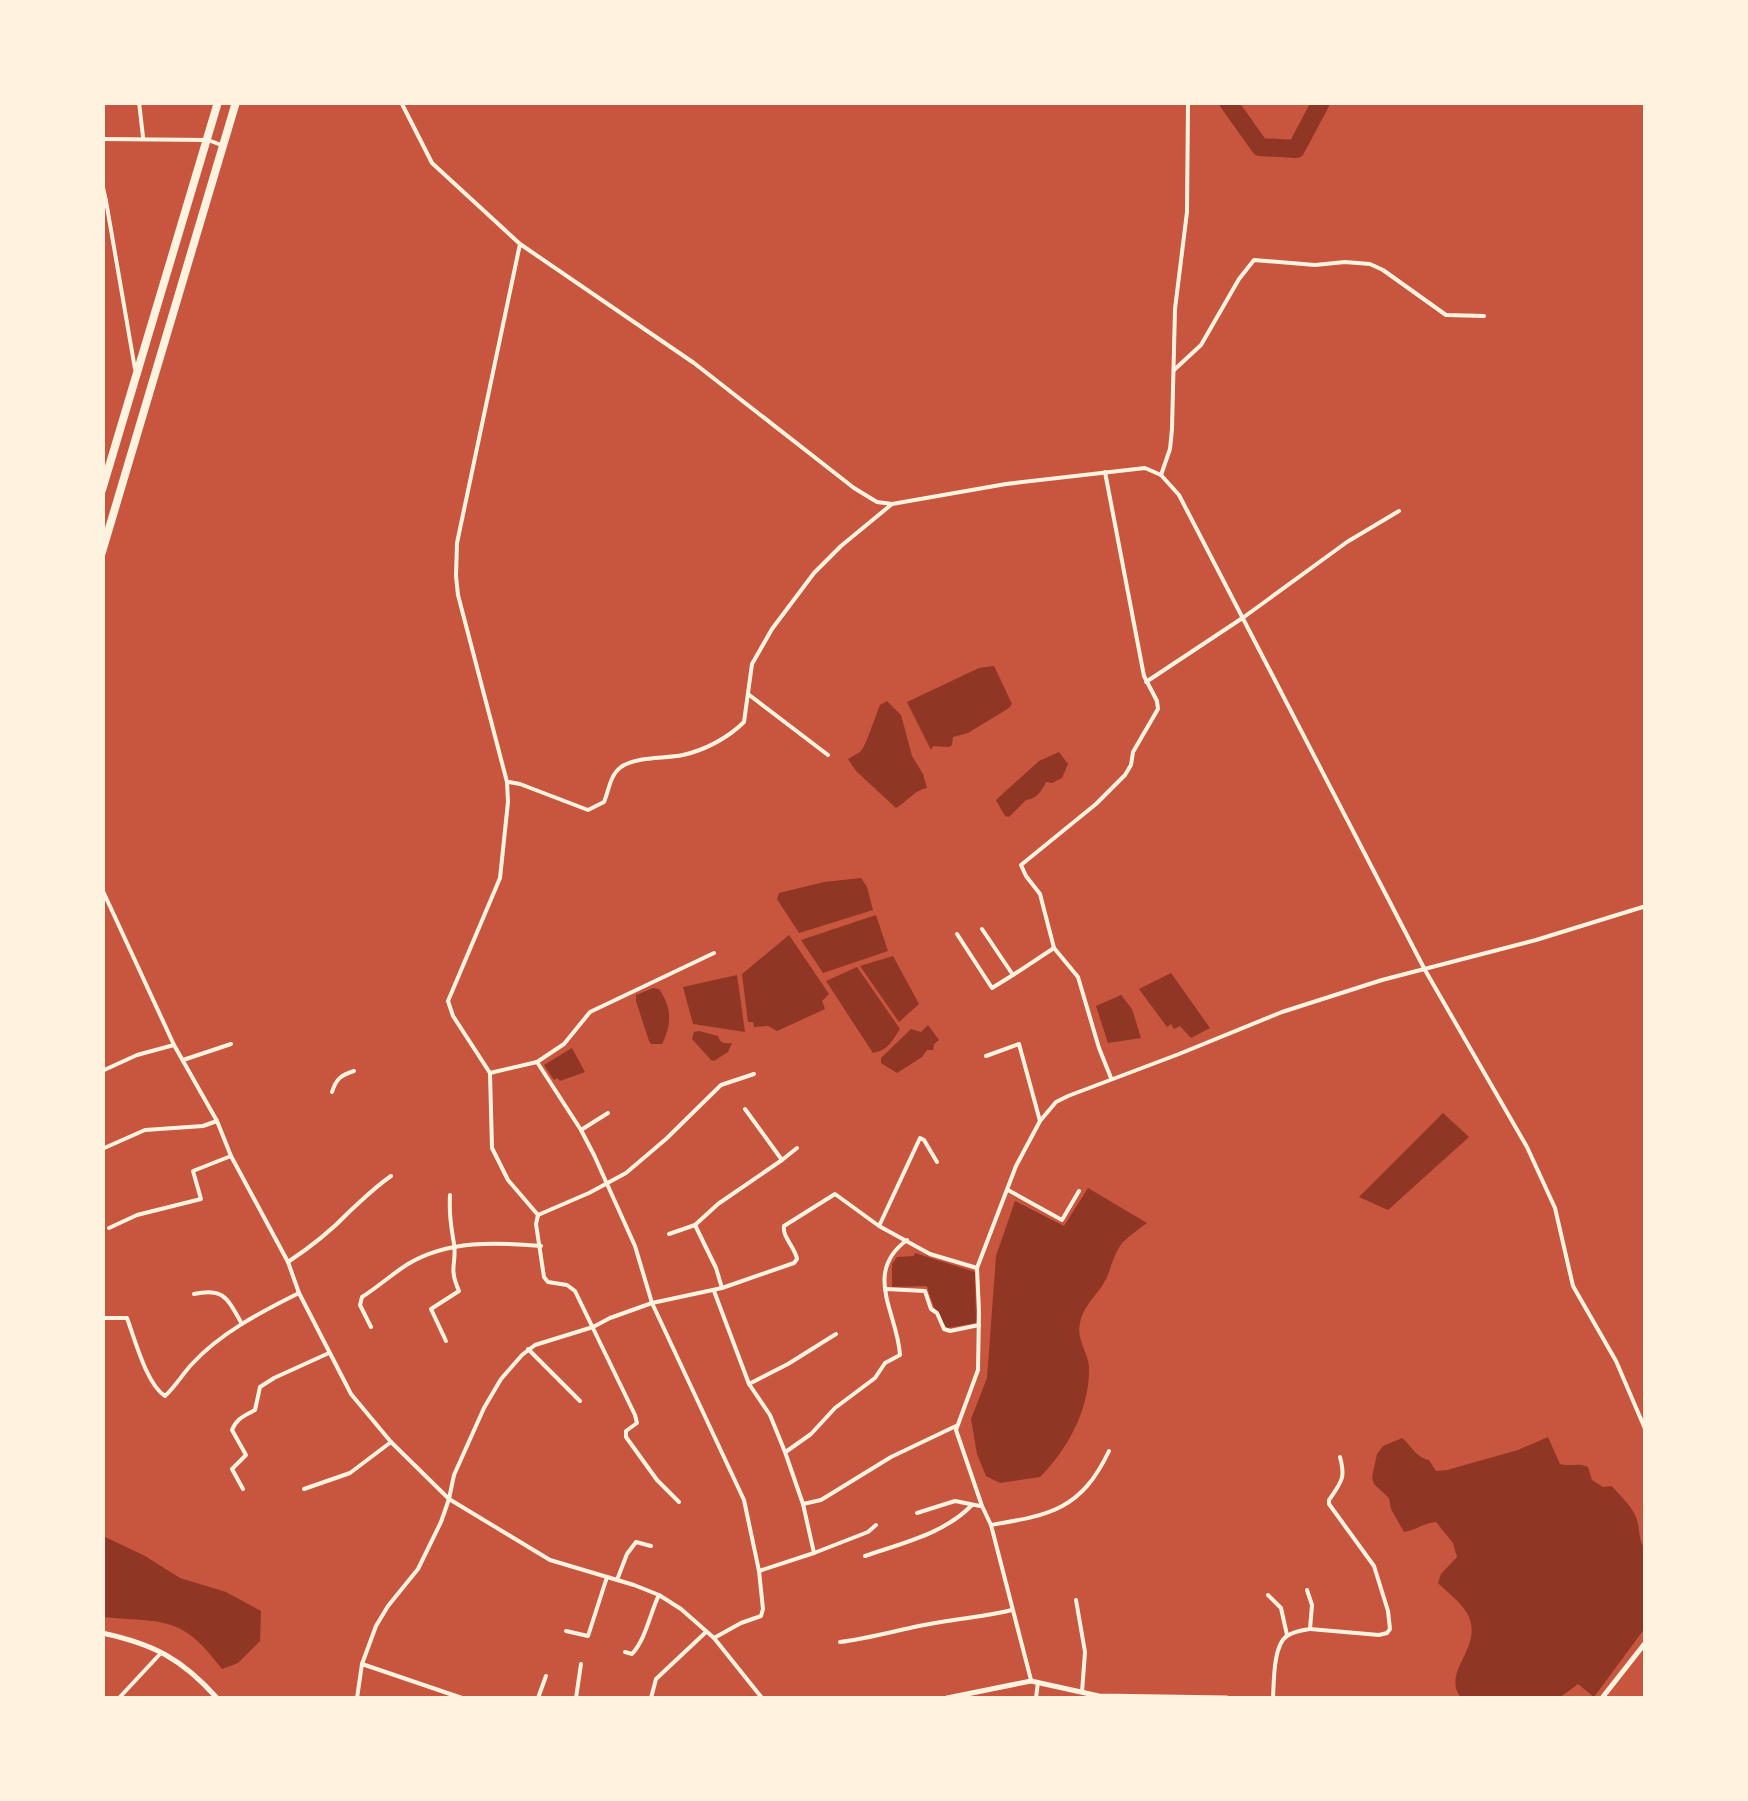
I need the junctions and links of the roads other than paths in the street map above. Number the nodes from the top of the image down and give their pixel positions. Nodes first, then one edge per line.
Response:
1 (139, 102) edge
2 (218, 102) edge
3 (236, 102) edge
4 (402, 102) edge
5 (1188, 102) edge
6 (102, 138) edge
7 (144, 139) junction
8 (208, 140) junction
9 (224, 146) junction
10 (102, 183) edge
11 (104, 202) edge
12 (520, 244) junction
13 (1484, 316) dead end
14 (1174, 370) junction
15 (136, 377) junction
16 (1105, 472) junction
17 (1162, 475) junction
18 (102, 490) edge
19 (892, 504) junction
20 (1399, 511) dead end
21 (102, 552) edge
22 (1244, 617) junction
23 (1146, 682) junction
24 (746, 693) junction
25 (828, 755) dead end
26 (507, 782) junction
27 (102, 889) edge
28 (1646, 906) edge
29 (982, 928) dead end
30 (957, 934) dead end
31 (1054, 948) junction
32 (714, 953) dead end
33 (1425, 970) junction
34 (1013, 974) junction
35 (231, 1044) dead end
36 (174, 1045) junction
37 (986, 1056) dead end
38 (183, 1060) junction
39 (536, 1062) junction
40 (102, 1071) edge
41 (354, 1071) dead end
42 (490, 1073) junction
43 (754, 1074) dead end
44 (1111, 1078) junction
45 (332, 1092) dead end
46 (745, 1109) dead end
47 (608, 1114) dead end
48 (217, 1120) junction
49 (1040, 1121) junction
50 (581, 1130) junction
51 (796, 1148) dead end
52 (102, 1149) edge
53 (231, 1156) junction
54 (782, 1160) junction
55 (937, 1162) dead end
56 (392, 1176) dead end
57 (607, 1184) junction
58 (1008, 1190) junction
59 (1079, 1191) dead end
60 (450, 1195) dead end
61 (538, 1215) junction
62 (696, 1225) junction
63 (878, 1226) junction
64 (109, 1228) dead end
65 (669, 1234) dead end
66 (906, 1240) junction
67 (541, 1246) junction
68 (454, 1248) junction
69 (288, 1262) junction
70 (977, 1268) junction
71 (722, 1288) junction
72 (886, 1289) junction
73 (714, 1290) junction
74 (299, 1293) junction
75 (194, 1294) dead end
76 (652, 1303) junction
77 (102, 1318) edge
78 (242, 1324) junction
79 (979, 1326) junction
80 (371, 1327) dead end
81 (594, 1327) junction
82 (836, 1334) dead end
83 (446, 1341) dead end
84 (528, 1349) junction
85 (329, 1352) junction
86 (750, 1384) junction
87 (580, 1402) dead end
88 (957, 1425) junction
89 (1646, 1431) edge
90 (391, 1442) junction
91 (1109, 1451) dead end
92 (785, 1452) junction
93 (1340, 1457) dead end
94 (242, 1489) dead end
95 (304, 1490) dead end
96 (449, 1499) junction
97 (679, 1502) dead end
98 (803, 1504) junction
99 (972, 1506) junction
100 (982, 1506) junction
101 (917, 1513) dead end
102 (876, 1525) dead end
103 (990, 1525) junction
104 (651, 1546) dead end
105 (814, 1554) junction
106 (865, 1556) dead end
107 (759, 1571) junction
108 (607, 1576) junction
109 (616, 1580) junction
110 (1307, 1590) dead end
111 (659, 1595) junction
112 (1268, 1595) dead end
113 (1076, 1600) dead end
114 (1012, 1610) junction
115 (1310, 1629) junction
116 (566, 1631) dead end
117 (706, 1632) junction
118 (102, 1633) edge
119 (1288, 1635) junction
120 (714, 1638) junction
121 (840, 1642) dead end
122 (1646, 1642) edge
123 (162, 1652) junction
124 (625, 1652) dead end
125 (362, 1664) junction
126 (581, 1664) dead end
127 (546, 1676) dead end
128 (1034, 1681) junction
129 (1082, 1692) junction
130 (965, 1697) edge
131 (1099, 1697) edge
132 (119, 1698) edge
133 (217, 1698) edge
134 (356, 1698) edge
135 (462, 1698) edge
136 (538, 1698) edge
137 (576, 1698) edge
138 (651, 1698) edge
139 (762, 1698) edge
140 (946, 1698) edge
141 (1036, 1698) edge
142 (1227, 1698) edge
143 (1272, 1698) edge
144 (1602, 1698) edge

1 - 7 street
2 - 8 highway
3 - 9 highway
4 - 12 street
5 - 14 street
6 - 7 street
7 - 8 street
8 - 9 street
8 - 15 highway
9 - 21 highway
10 - 11 street
11 - 15 street
12 - 19 street
12 - 26 street
13 - 14 street
14 - 17 street
15 - 18 highway
16 - 17 street
16 - 19 street
16 - 23 street
17 - 22 street
19 - 24 street
20 - 22 street
22 - 23 street
22 - 33 street
23 - 31 street
24 - 25 street
24 - 26 street
26 - 42 street
27 - 36 street
28 - 33 street
29 - 34 street
30 - 34 street
31 - 34 street
31 - 44 street
32 - 39 street
33 - 44 street
33 - 89 street
35 - 38 street
36 - 38 street
36 - 40 street
37 - 49 street
38 - 48 street
39 - 42 street
39 - 50 street
41 - 45 street
42 - 61 street
43 - 57 street
44 - 49 street
46 - 54 street
47 - 50 street
48 - 52 street
48 - 53 street
49 - 58 street
50 - 57 street
51 - 54 street
53 - 64 street
53 - 69 street
54 - 62 street
55 - 63 street
56 - 69 street
57 - 61 street
57 - 76 street
58 - 59 street
58 - 70 street
60 - 68 street
61 - 67 street
62 - 65 street
62 - 71 street
63 - 66 street
63 - 71 street
66 - 70 street
66 - 72 street
67 - 68 street
67 - 81 street
68 - 80 street
68 - 83 street
69 - 74 street
70 - 79 street
71 - 73 street
72 - 79 street
72 - 92 street
73 - 76 street
73 - 86 street
74 - 78 street
74 - 85 street
75 - 78 street
76 - 81 street
76 - 107 street
77 - 78 street
79 - 88 street
81 - 84 street
81 - 97 street
82 - 86 street
84 - 87 street
84 - 96 street
85 - 90 street
85 - 94 street
86 - 92 street
88 - 98 street
88 - 100 street
90 - 95 street
90 - 96 street
91 - 103 street
92 - 98 street
93 - 115 street
96 - 108 street
96 - 125 street
98 - 105 street
99 - 100 street
99 - 101 street
99 - 106 street
100 - 103 street
102 - 105 street
103 - 114 street
104 - 109 street
105 - 107 street
107 - 120 street
108 - 109 street
108 - 116 street
109 - 111 street
110 - 115 street
111 - 117 street
111 - 124 street
112 - 119 street
113 - 129 street
114 - 121 street
114 - 128 street
115 - 119 street
117 - 120 street
117 - 138 street
118 - 123 street
119 - 143 street
120 - 139 street
122 - 144 street
123 - 132 street
123 - 133 street
125 - 134 street
125 - 135 street
126 - 137 street
127 - 136 street
128 - 129 street
128 - 130 street
128 - 141 street
129 - 131 street
130 - 140 street
131 - 142 street

